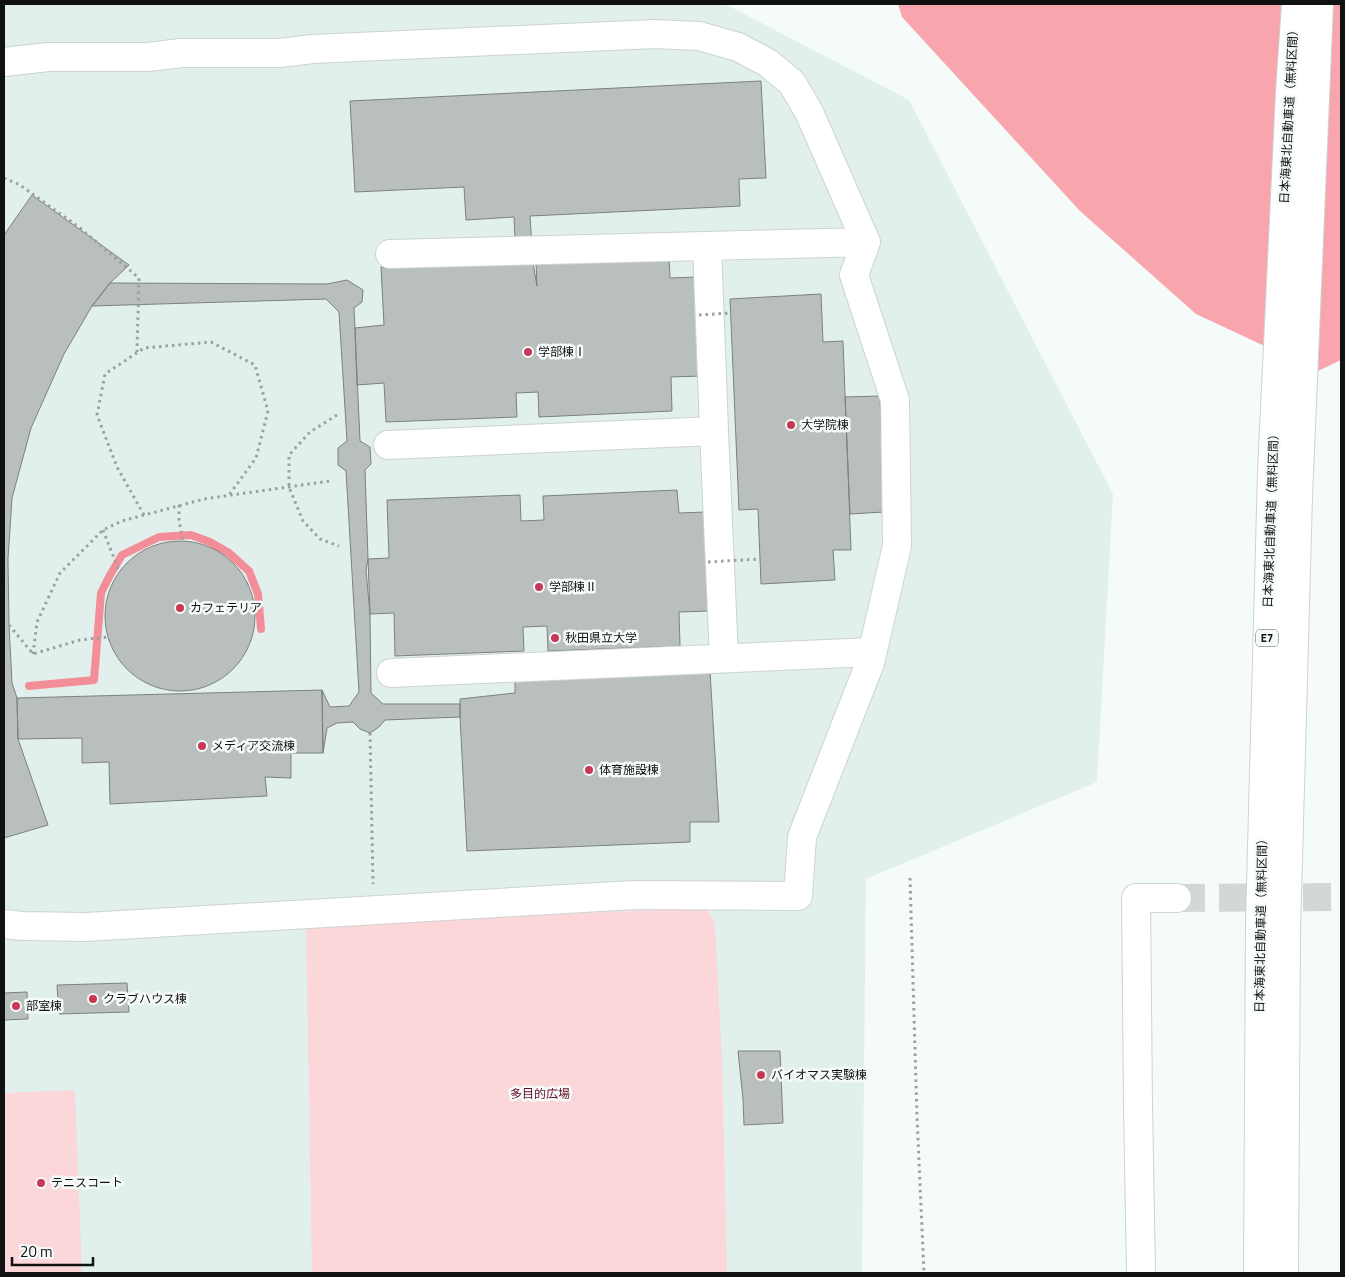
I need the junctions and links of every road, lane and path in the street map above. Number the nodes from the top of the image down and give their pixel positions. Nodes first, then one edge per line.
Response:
1 (1296, 4) edge
2 (1319, 4) edge
3 (4, 62) edge
4 (4, 178) edge
5 (866, 242) junction
6 (707, 246) junction
7 (390, 254) dead end
8 (730, 313) dead end
9 (699, 315) dead end
10 (137, 352) junction
11 (336, 415) dead end
12 (714, 432) junction
13 (388, 445) dead end
14 (330, 481) dead end
15 (290, 487) junction
16 (229, 495) junction
17 (179, 505) junction
18 (144, 515) junction
19 (103, 530) junction
20 (183, 540) dead end
21 (339, 546) dead end
22 (760, 559) dead end
23 (708, 562) dead end
24 (119, 570) dead end
25 (9, 625) dead end
26 (108, 637) dead end
27 (872, 652) junction
28 (33, 654) junction
29 (724, 658) junction
30 (391, 673) dead end
31 (370, 733) dead end
32 (910, 878) dead end
33 (1177, 898) tunnel mouth
34 (374, 910) junction
35 (4, 924) edge
36 (924, 1273) edge
37 (1141, 1273) edge
38 (1258, 1273) edge
39 (1284, 1273) edge

1 - 38 main road, 日本海東北自動車道（無料区間） / E7
2 - 39 main road, 日本海東北自動車道（無料区間） / E7
3 - 5 main road
4 - 10 path
5 - 6 main road
5 - 27 main road
6 - 7 main road
6 - 12 main road
8 - 9 path, bridge
10 - 16 path
10 - 18 path
11 - 15 path
12 - 13 main road
12 - 29 main road
14 - 15 path
15 - 16 path
15 - 21 path
16 - 17 path
17 - 18 path
17 - 20 path
18 - 19 path
19 - 24 path
19 - 28 path
22 - 23 path, bridge
25 - 28 path
26 - 28 path
27 - 29 main road
27 - 34 main road
29 - 30 main road
31 - 34 path
32 - 36 path
33 - 37 main road
34 - 35 main road

